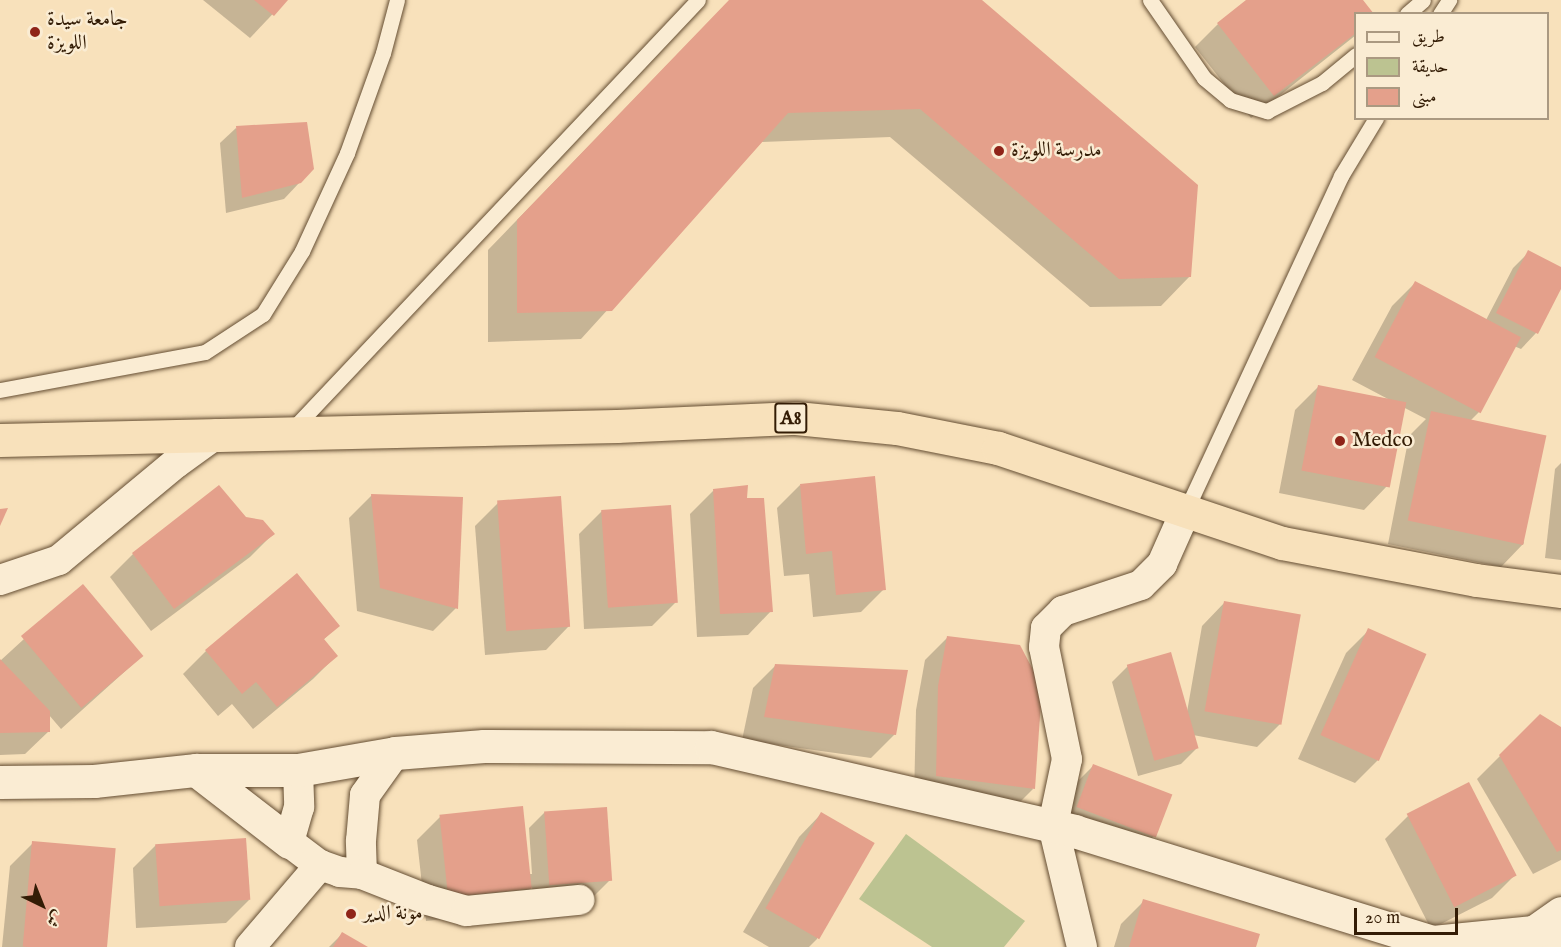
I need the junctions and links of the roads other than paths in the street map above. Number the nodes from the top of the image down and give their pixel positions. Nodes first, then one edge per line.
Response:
1 (397, 0) edge
2 (699, 0) edge
3 (1149, 0) edge
4 (1423, 0) edge
5 (1409, 12) edge
6 (1354, 57) edge
7 (1375, 120) edge
8 (0, 390) edge
9 (290, 432) junction
10 (216, 434) junction
11 (0, 440) edge
12 (1186, 510) junction
13 (0, 580) edge
14 (1561, 591) edge
15 (395, 753) junction
16 (196, 770) junction
17 (298, 770) junction
18 (0, 782) edge
19 (1053, 825) junction
20 (361, 841) junction
21 (290, 842) junction
22 (320, 866) junction
23 (362, 874) junction
24 (428, 900) junction
25 (579, 900) dead end
26 (1561, 913) edge
27 (1541, 940) edge
28 (1437, 945) edge
29 (250, 947) edge
30 (1082, 947) edge

1 - 8 lane
2 - 9 lane
3 - 6 lane
4 - 5 lane
7 - 12 lane
9 - 10 highway, A8
9 - 12 highway, A8
10 - 11 highway, A8
10 - 13 street
12 - 14 highway, A8
12 - 19 street
15 - 17 street
15 - 19 street
15 - 20 street
16 - 17 street
16 - 18 street
16 - 21 street
17 - 21 street
19 - 28 street
19 - 30 street
20 - 23 street
20 - 24 street
21 - 22 street
22 - 23 street
22 - 29 street
23 - 24 street
24 - 25 street
26 - 27 street
27 - 28 street

